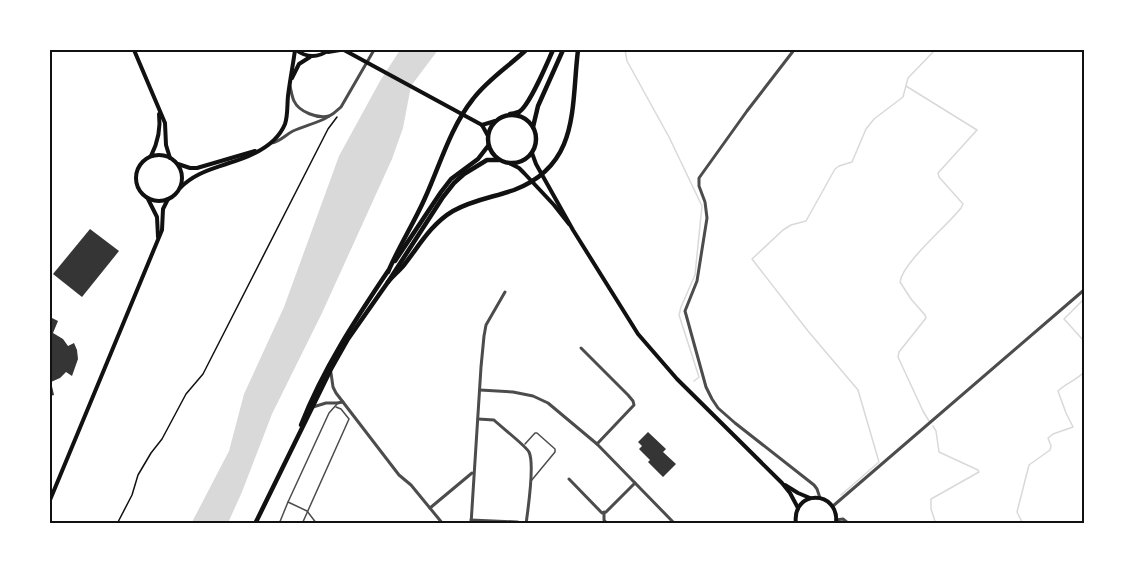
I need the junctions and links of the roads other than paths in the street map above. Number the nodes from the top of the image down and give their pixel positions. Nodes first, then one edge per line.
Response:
1 (134, 50) edge
2 (295, 50) edge
3 (342, 50) edge
4 (374, 50) edge
5 (526, 50) edge
6 (553, 50) edge
7 (563, 50) edge
8 (578, 50) edge
9 (794, 50) edge
10 (328, 51) edge
11 (310, 56) junction
12 (290, 82) junction
13 (159, 109) junction
14 (334, 114) junction
15 (510, 114) junction
16 (495, 121) junction
17 (482, 125) junction
18 (533, 127) junction
19 (488, 136) junction
20 (272, 142) junction
21 (488, 146) junction
22 (261, 149) junction
23 (532, 153) junction
24 (151, 157) junction
25 (171, 159) junction
26 (499, 160) junction
27 (509, 163) junction
28 (177, 164) junction
29 (180, 188) junction
30 (148, 199) junction
31 (168, 199) junction
32 (573, 230) junction
33 (158, 241) junction
34 (388, 272) junction
35 (388, 282) junction
36 (1084, 290) edge
37 (505, 292) dead end
38 (581, 348) dead end
39 (331, 369) junction
40 (480, 390) junction
41 (343, 402) junction
42 (336, 405) junction
43 (312, 408) junction
44 (478, 419) junction
45 (597, 444) junction
46 (523, 446) junction
47 (292, 447) junction
48 (473, 472) junction
49 (569, 479) dead end
50 (531, 482) junction
51 (635, 483) junction
52 (782, 483) junction
53 (811, 498) junction
54 (819, 498) junction
55 (50, 500) edge
56 (288, 502) junction
57 (833, 506) junction
58 (430, 508) junction
59 (798, 508) junction
60 (307, 511) junction
61 (604, 512) junction
62 (471, 522) edge
63 (836, 522) edge
64 (255, 524) edge
65 (279, 524) edge
66 (302, 524) edge
67 (317, 524) edge
68 (443, 524) edge
69 (525, 524) edge
70 (607, 524) edge
71 (675, 524) edge
72 (796, 524) edge
73 (849, 524) edge

1 - 13 main road
2 - 11 main road
2 - 12 main road
3 - 10 main road
3 - 17 main road
4 - 14 street
5 - 34 main road
6 - 15 main road
7 - 18 main road
8 - 35 main road
9 - 54 street
10 - 11 main road
11 - 12 main road
12 - 14 street
12 - 20 main road
13 - 24 main road
13 - 25 main road
14 - 20 street
15 - 16 main road
15 - 18 main road
16 - 17 main road
16 - 19 main road
17 - 19 main road
18 - 23 main road
19 - 21 main road
20 - 22 main road
21 - 26 main road
21 - 34 main road
22 - 28 main road
22 - 29 main road
23 - 27 main road
23 - 32 main road
24 - 25 main road
24 - 30 main road
25 - 28 main road
26 - 27 main road
26 - 35 main road
27 - 32 main road
28 - 29 main road
29 - 31 main road
30 - 31 main road
30 - 33 main road
31 - 33 main road
32 - 52 main road
33 - 55 main road
34 - 47 main road
35 - 39 main road
36 - 57 street
37 - 40 street
38 - 45 street
39 - 41 street
39 - 43 main road
40 - 44 street
40 - 45 street
41 - 42 street
41 - 58 street
42 - 43 street
42 - 56 lane
42 - 60 lane
43 - 47 main road
44 - 46 street
44 - 48 street
45 - 51 street
46 - 50 street
46 - 50 lane
47 - 64 main road
48 - 58 street
48 - 62 street
49 - 61 street
50 - 69 street
51 - 61 street
51 - 71 street
52 - 53 main road
52 - 59 main road
53 - 54 main road
53 - 59 main road
54 - 57 main road
56 - 60 lane
56 - 65 lane
57 - 63 main road
58 - 68 street
59 - 72 main road
60 - 66 lane
60 - 67 lane
61 - 70 street
62 - 69 street
63 - 73 street

